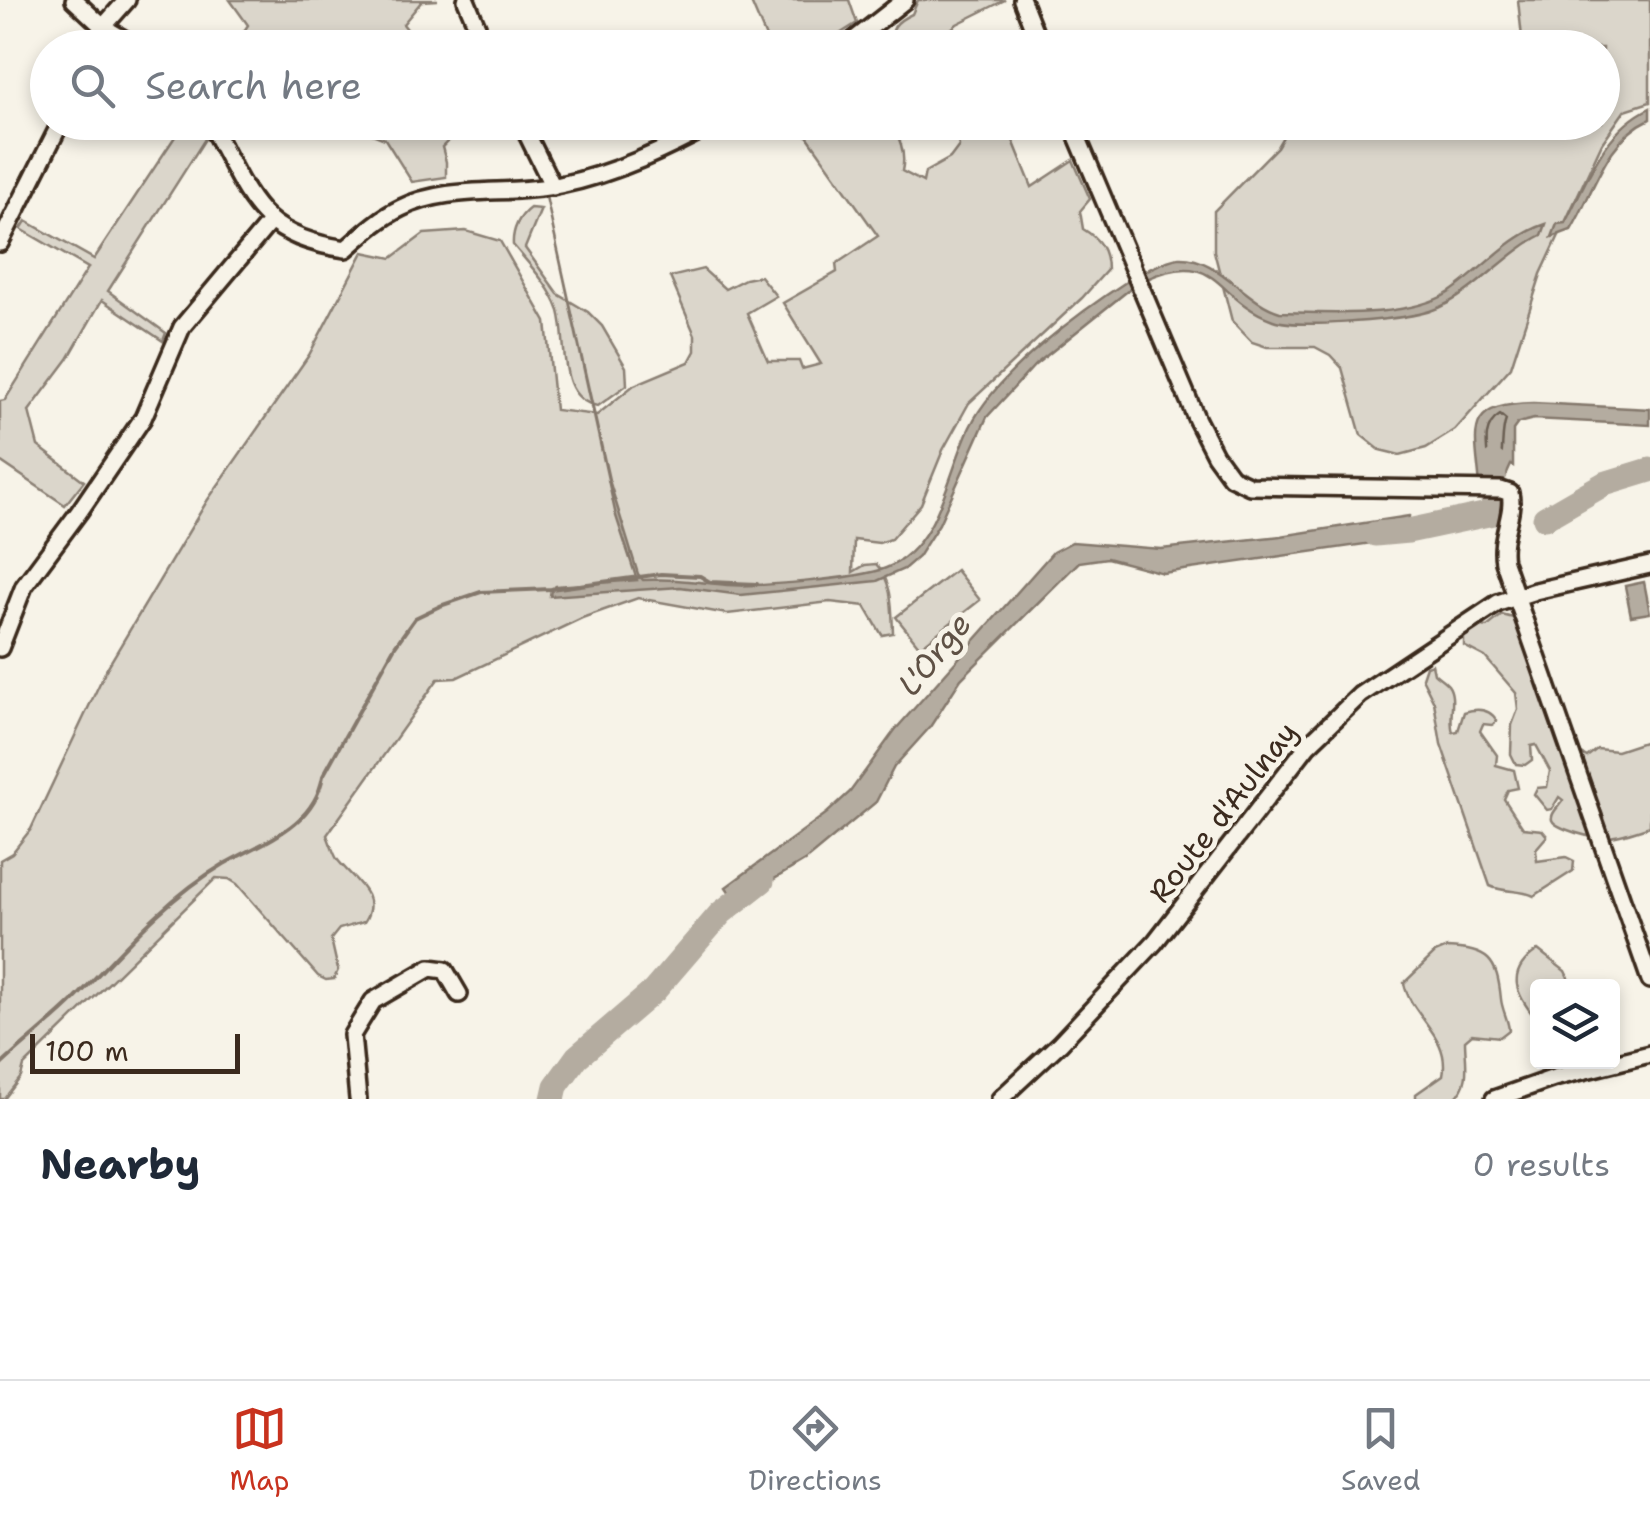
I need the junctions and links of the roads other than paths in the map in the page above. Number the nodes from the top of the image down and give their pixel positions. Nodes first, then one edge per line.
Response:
1 (74, 0) edge
2 (127, 0) edge
3 (466, 0) edge
4 (905, 0) edge
5 (1022, 0) edge
6 (103, 26) junction
7 (101, 30) edge
8 (110, 30) edge
9 (478, 30) edge
10 (867, 30) edge
11 (1034, 30) edge
12 (53, 140) edge
13 (219, 140) edge
14 (530, 140) edge
15 (681, 140) edge
16 (1078, 140) edge
17 (553, 186) junction
18 (270, 223) junction
19 (0, 243) edge
20 (1650, 565) edge
21 (1518, 596) junction
22 (0, 648) edge
23 (1650, 980) edge
24 (459, 994) dead end
25 (1650, 1054) edge
26 (358, 1099) edge
27 (1000, 1099) edge
28 (1494, 1099) edge

1 - 6 street
2 - 6 street
3 - 9 street
4 - 10 street
5 - 11 street
6 - 7 street
6 - 8 street
12 - 19 street
13 - 18 street
14 - 17 street
15 - 17 street
16 - 21 street
17 - 18 street
18 - 22 street
20 - 21 street, Route d'Aulnay
21 - 23 street
21 - 27 street, Route d'Aulnay
24 - 26 street
25 - 28 street

